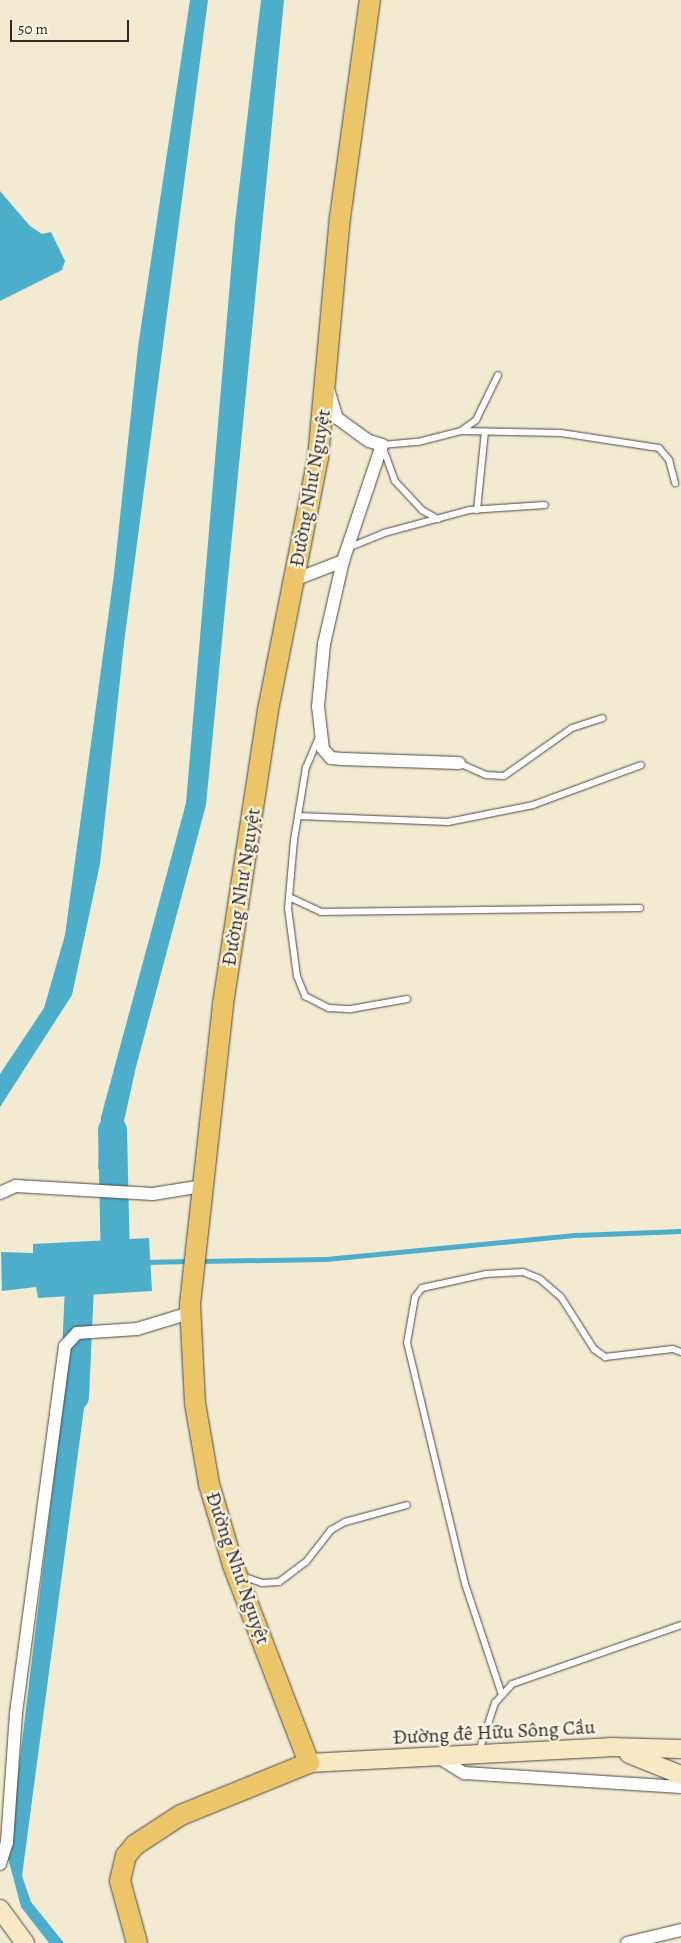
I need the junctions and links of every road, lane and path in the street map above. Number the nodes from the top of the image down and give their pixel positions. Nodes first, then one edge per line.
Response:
1 (370, 0) edge
2 (498, 375) dead end
3 (327, 384) junction
4 (461, 431) junction
5 (484, 431) junction
6 (382, 445) junction
7 (675, 483) dead end
8 (544, 506) dead end
9 (477, 510) junction
10 (438, 519) junction
11 (348, 549) junction
12 (343, 561) junction
13 (294, 580) junction
14 (602, 718) dead end
15 (319, 737) junction
16 (459, 762) joint
17 (641, 765) dead end
18 (298, 816) junction
19 (289, 897) junction
20 (640, 908) dead end
21 (407, 999) dead end
22 (203, 1186) junction
23 (0, 1194) edge
24 (190, 1313) junction
25 (681, 1352) edge
26 (407, 1505) dead end
27 (235, 1571) junction
28 (681, 1625) edge
29 (502, 1695) junction
30 (610, 1747) junction
31 (681, 1749) edge
32 (478, 1755) junction
33 (438, 1757) junction
34 (309, 1763) junction
35 (681, 1775) edge
36 (681, 1787) edge
37 (0, 1864) edge
38 (0, 1909) edge
39 (681, 1930) edge
40 (25, 1943) edge
41 (137, 1943) edge
42 (627, 1943) edge

1 - 3 main road, Đường Như Nguyệt
2 - 4 lane
3 - 6 street
3 - 13 main road, Đường Như Nguyệt
4 - 5 lane
4 - 6 lane
5 - 7 lane
5 - 9 lane
6 - 10 lane
6 - 11 street
8 - 9 lane
9 - 10 lane
10 - 11 lane
11 - 12 street
12 - 13 street
12 - 15 street
13 - 22 main road, Đường Như Nguyệt
14 - 16 lane
15 - 16 street
15 - 18 lane
17 - 18 lane
18 - 19 lane
19 - 20 lane
19 - 21 lane
22 - 23 street
22 - 24 main road, Đường Như Nguyệt
24 - 27 main road, Đường Như Nguyệt
24 - 37 street
25 - 29 lane
26 - 27 lane
27 - 34 main road, Đường Như Nguyệt
28 - 29 lane
29 - 32 lane
30 - 31 main road, Đường đê Hữu Sông Cầu
30 - 32 main road, Đường đê Hữu Sông Cầu
30 - 35 main road
32 - 33 main road, Đường đê Hữu Sông Cầu
33 - 34 main road, Đường đê Hữu Sông Cầu
33 - 36 street
34 - 41 main road
38 - 40 main road
39 - 42 street

